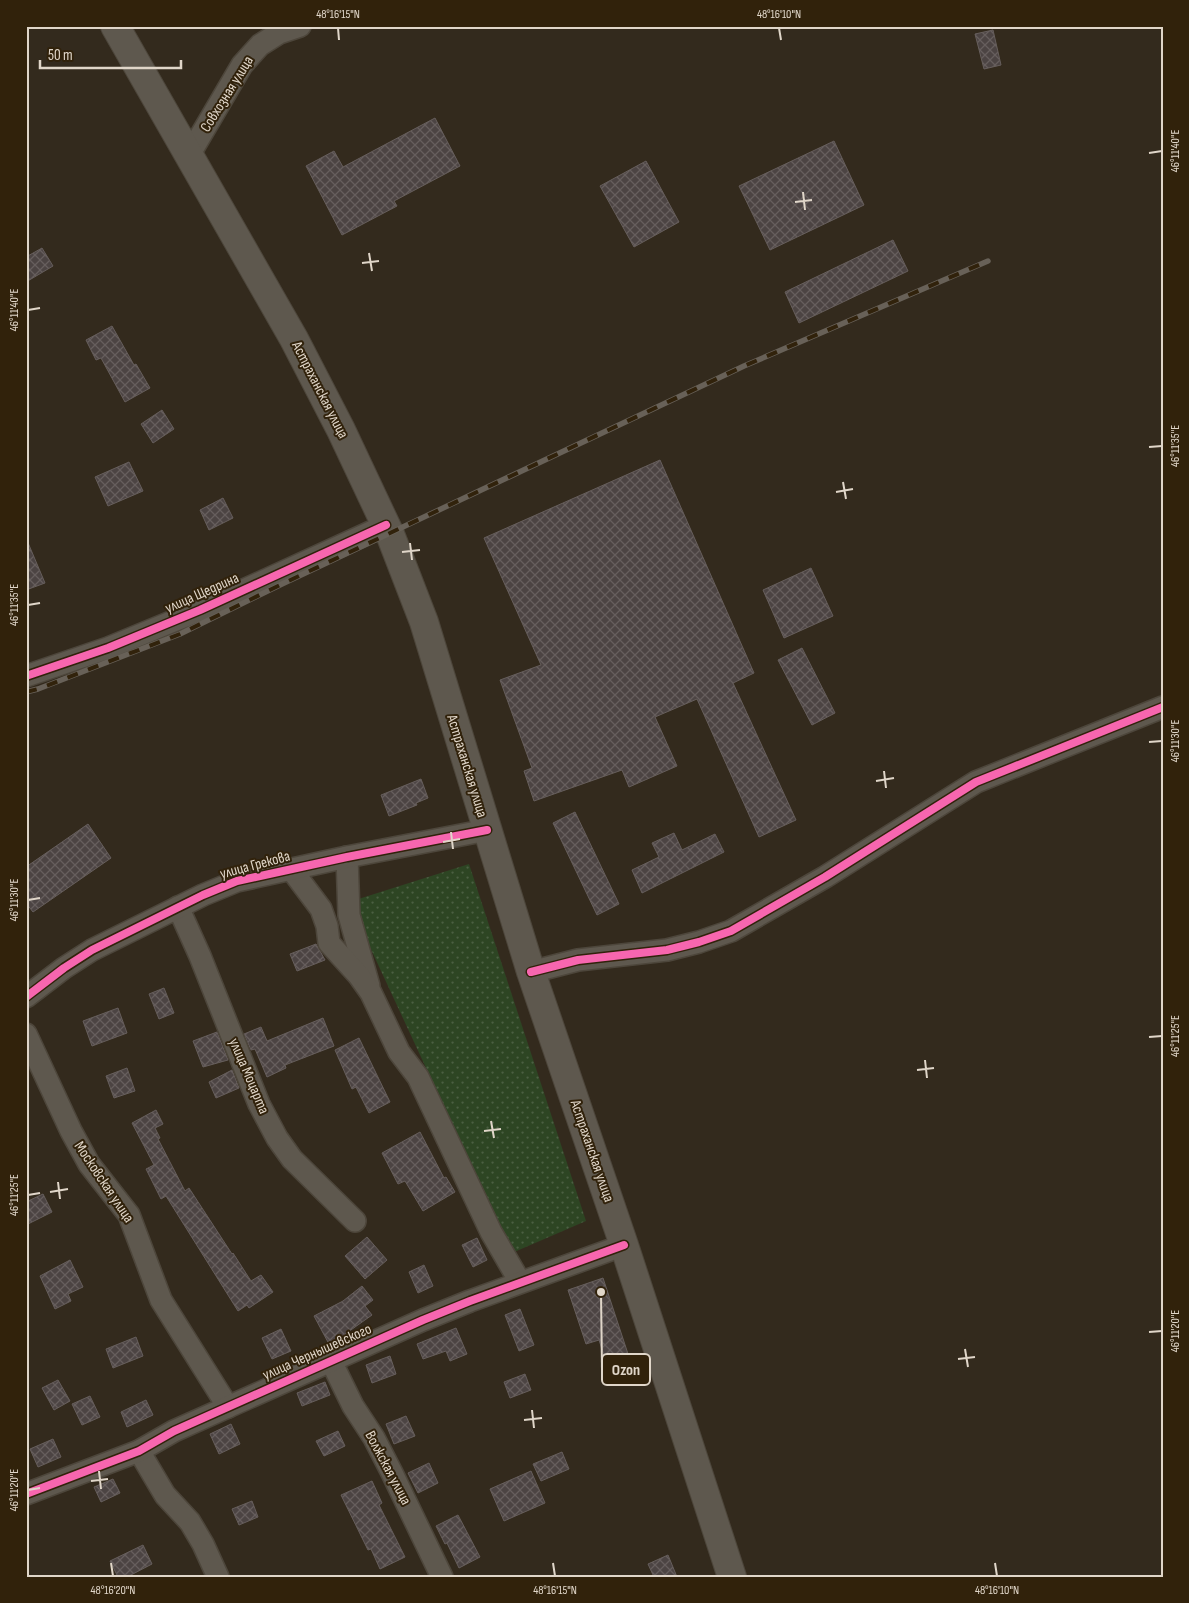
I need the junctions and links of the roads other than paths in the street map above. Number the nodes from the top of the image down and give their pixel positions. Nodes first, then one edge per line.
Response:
1 (115, 26) edge
2 (300, 26) edge
3 (188, 157) junction
4 (386, 525) junction
5 (27, 675) edge
6 (1163, 707) edge
7 (487, 830) junction
8 (347, 857) junction
9 (292, 869) junction
10 (178, 907) junction
11 (531, 972) junction
12 (371, 993) junction
13 (26, 997) edge
14 (26, 1034) edge
15 (355, 1221) dead end
16 (624, 1246) junction
17 (520, 1282) junction
18 (331, 1361) junction
19 (228, 1407) junction
20 (139, 1451) junction
21 (26, 1494) edge
22 (218, 1577) edge
23 (442, 1577) edge
24 (732, 1577) edge

1 - 3 main road, Астраханская улица
2 - 3 street, Совхозная улица
3 - 4 main road, Астраханская улица
4 - 5 street, улица Щедрина
4 - 7 main road, Астраханская улица
6 - 11 street
7 - 8 street, улица Грекова
7 - 11 main road, Астраханская улица
8 - 9 street, улица Грекова
8 - 12 street
9 - 10 street, улица Грекова
9 - 12 street
10 - 13 street, улица Грекова
10 - 15 street, улица Моцарта
11 - 16 main road, Астраханская улица
12 - 17 street
14 - 19 street, Московская улица
16 - 17 street, улица Чернышевского
16 - 24 main road, Астраханская улица
17 - 18 street, улица Чернышевского
18 - 19 street, улица Чернышевского
18 - 23 street, Волжская улица
19 - 20 street, улица Чернышевского
20 - 21 street, улица Чернышевского
20 - 22 street

